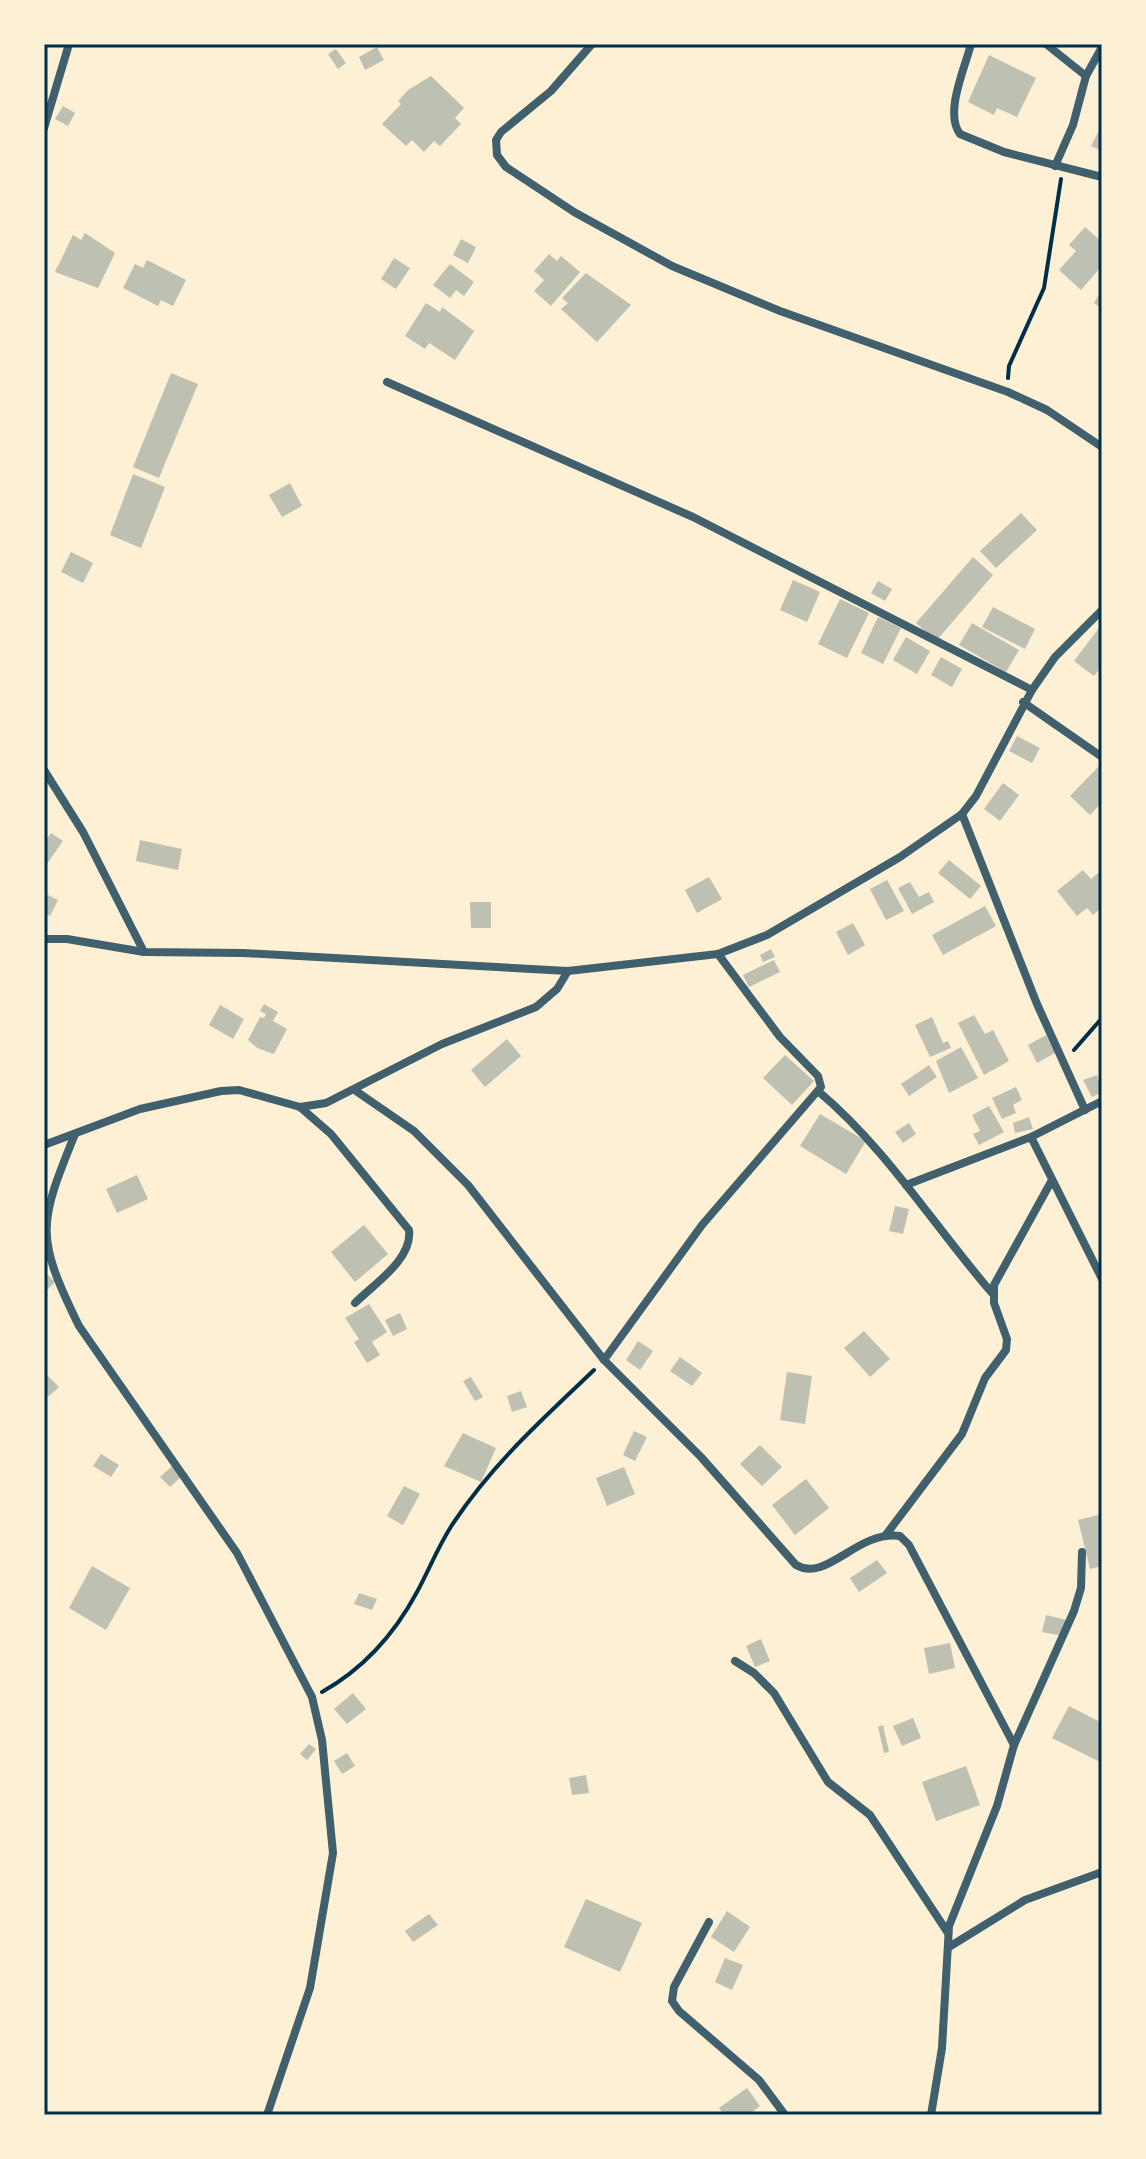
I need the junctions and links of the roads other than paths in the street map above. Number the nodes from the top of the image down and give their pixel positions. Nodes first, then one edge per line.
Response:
1 (69, 44) edge
2 (592, 44) edge
3 (971, 44) edge
4 (1046, 44) edge
5 (1102, 47) edge
6 (1086, 76) junction
7 (44, 128) edge
8 (1059, 167) junction
9 (1102, 177) edge
10 (387, 382) dead end
11 (1102, 447) edge
12 (1102, 610) edge
13 (1032, 690) junction
14 (1023, 702) junction
15 (1102, 757) edge
16 (44, 770) edge
17 (962, 814) junction
18 (44, 939) edge
19 (144, 952) junction
20 (718, 954) junction
21 (568, 971) junction
22 (356, 1091) junction
23 (818, 1091) junction
24 (1102, 1101) edge
25 (300, 1107) junction
26 (1085, 1110) junction
27 (75, 1134) junction
28 (1031, 1137) junction
29 (44, 1145) edge
30 (1052, 1180) junction
31 (906, 1185) junction
32 (1102, 1279) edge
33 (992, 1293) junction
34 (355, 1303) dead end
35 (604, 1360) junction
36 (885, 1536) junction
37 (1082, 1552) dead end
38 (735, 1661) dead end
39 (1014, 1745) junction
40 (1102, 1872) edge
41 (709, 1922) dead end
42 (948, 1933) junction
43 (949, 1947) junction
44 (267, 2115) edge
45 (785, 2115) edge
46 (931, 2115) edge

1 - 7 street
2 - 11 street
3 - 8 street
4 - 6 street
5 - 6 street
6 - 8 street
8 - 9 street
10 - 13 street
12 - 13 street
13 - 14 street
14 - 15 street
14 - 17 street
16 - 19 street
17 - 20 street
17 - 26 street
18 - 19 street
19 - 21 street
20 - 21 street
20 - 23 street
21 - 22 street
22 - 25 street
22 - 35 street
23 - 31 street
23 - 35 street
24 - 26 street
25 - 27 street
25 - 34 street
26 - 28 street
27 - 29 street
27 - 44 street
28 - 30 street
28 - 31 street
30 - 32 street
30 - 33 street
31 - 33 street
33 - 36 street
35 - 36 street
36 - 39 street
37 - 39 street
38 - 42 street
39 - 42 street
40 - 43 street
41 - 45 street
42 - 43 street
43 - 46 street

